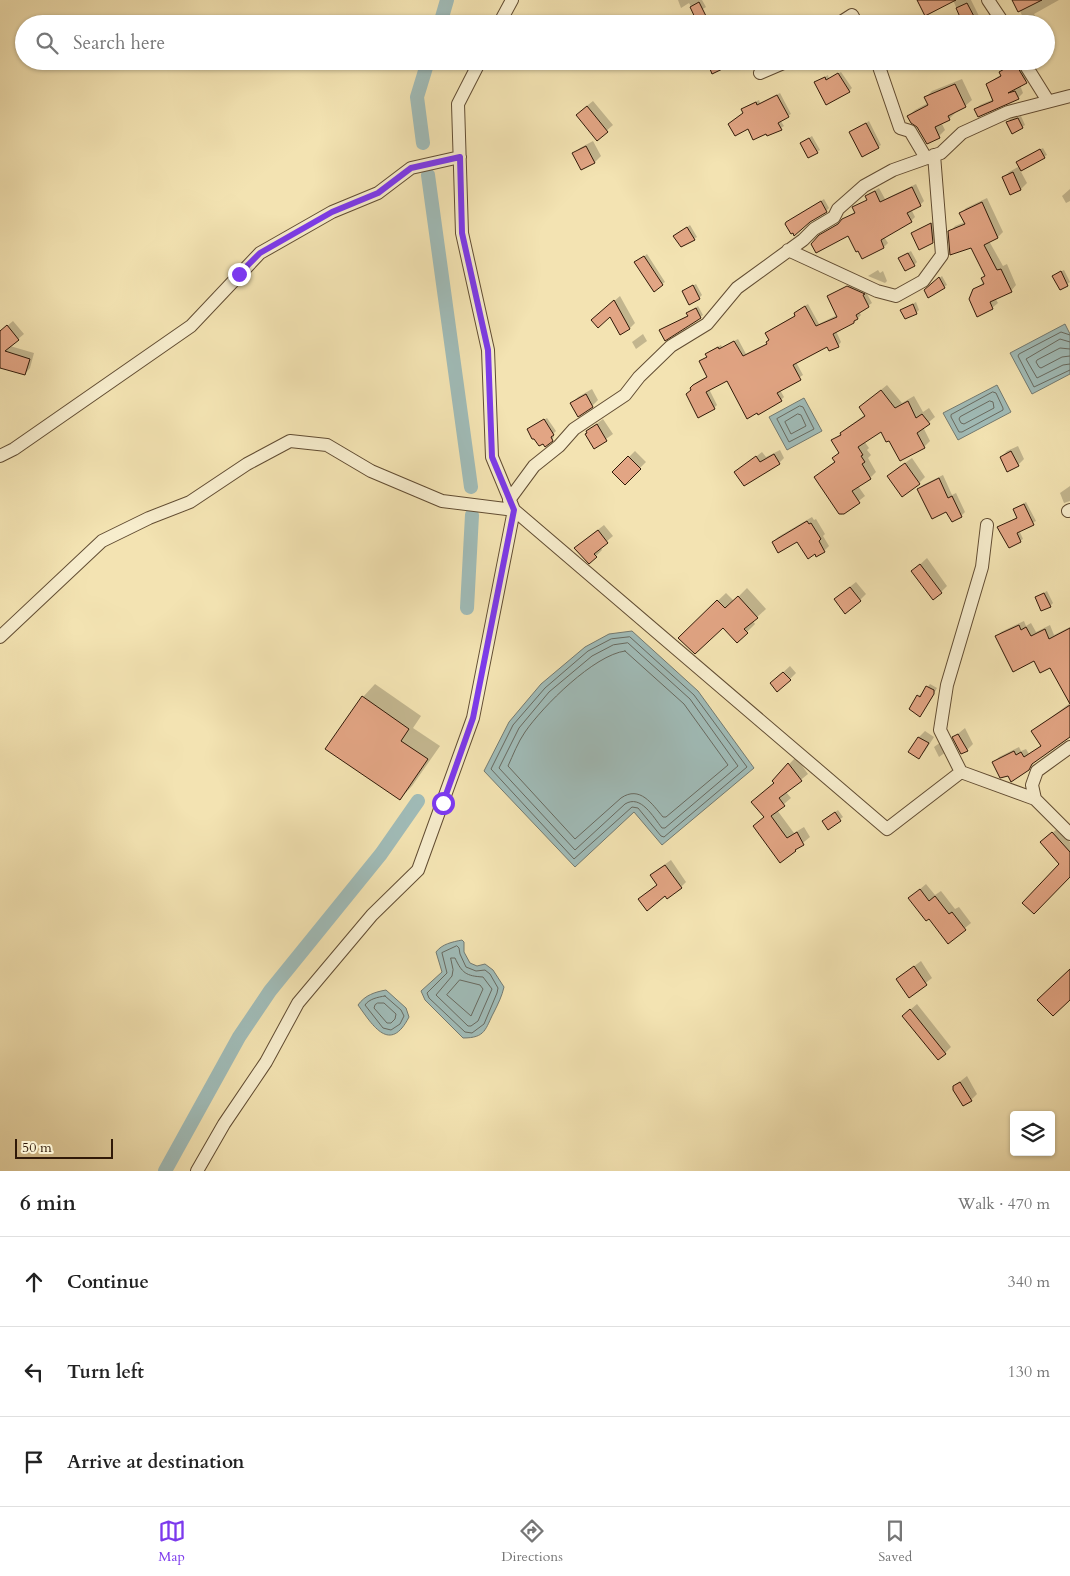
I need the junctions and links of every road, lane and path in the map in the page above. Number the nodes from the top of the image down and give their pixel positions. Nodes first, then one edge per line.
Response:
1 (512, 0) edge
2 (988, 0) edge
3 (504, 15) edge
4 (998, 15) edge
5 (475, 70) edge
6 (767, 70) edge
7 (879, 70) edge
8 (1029, 70) edge
9 (760, 73) dead end
10 (1070, 96) edge
11 (1048, 101) junction
12 (460, 157) junction
13 (930, 157) junction
14 (788, 250) junction
15 (14, 449) junction
16 (0, 450) edge
17 (0, 456) edge
18 (511, 505) junction
19 (987, 525) dead end
20 (0, 637) edge
21 (1070, 747) edge
22 (961, 772) junction
23 (1035, 799) junction
24 (1070, 834) edge
25 (197, 1171) edge

1 - 3 street
2 - 4 street
5 - 12 street
6 - 9 street
7 - 13 street
8 - 11 street
10 - 11 street
11 - 13 street
12 - 15 street
12 - 18 street
13 - 14 street
13 - 14 street
14 - 18 street
15 - 16 street
15 - 17 street
18 - 20 street
18 - 22 street
18 - 25 street
19 - 22 street
21 - 23 street
22 - 23 street
23 - 24 street

